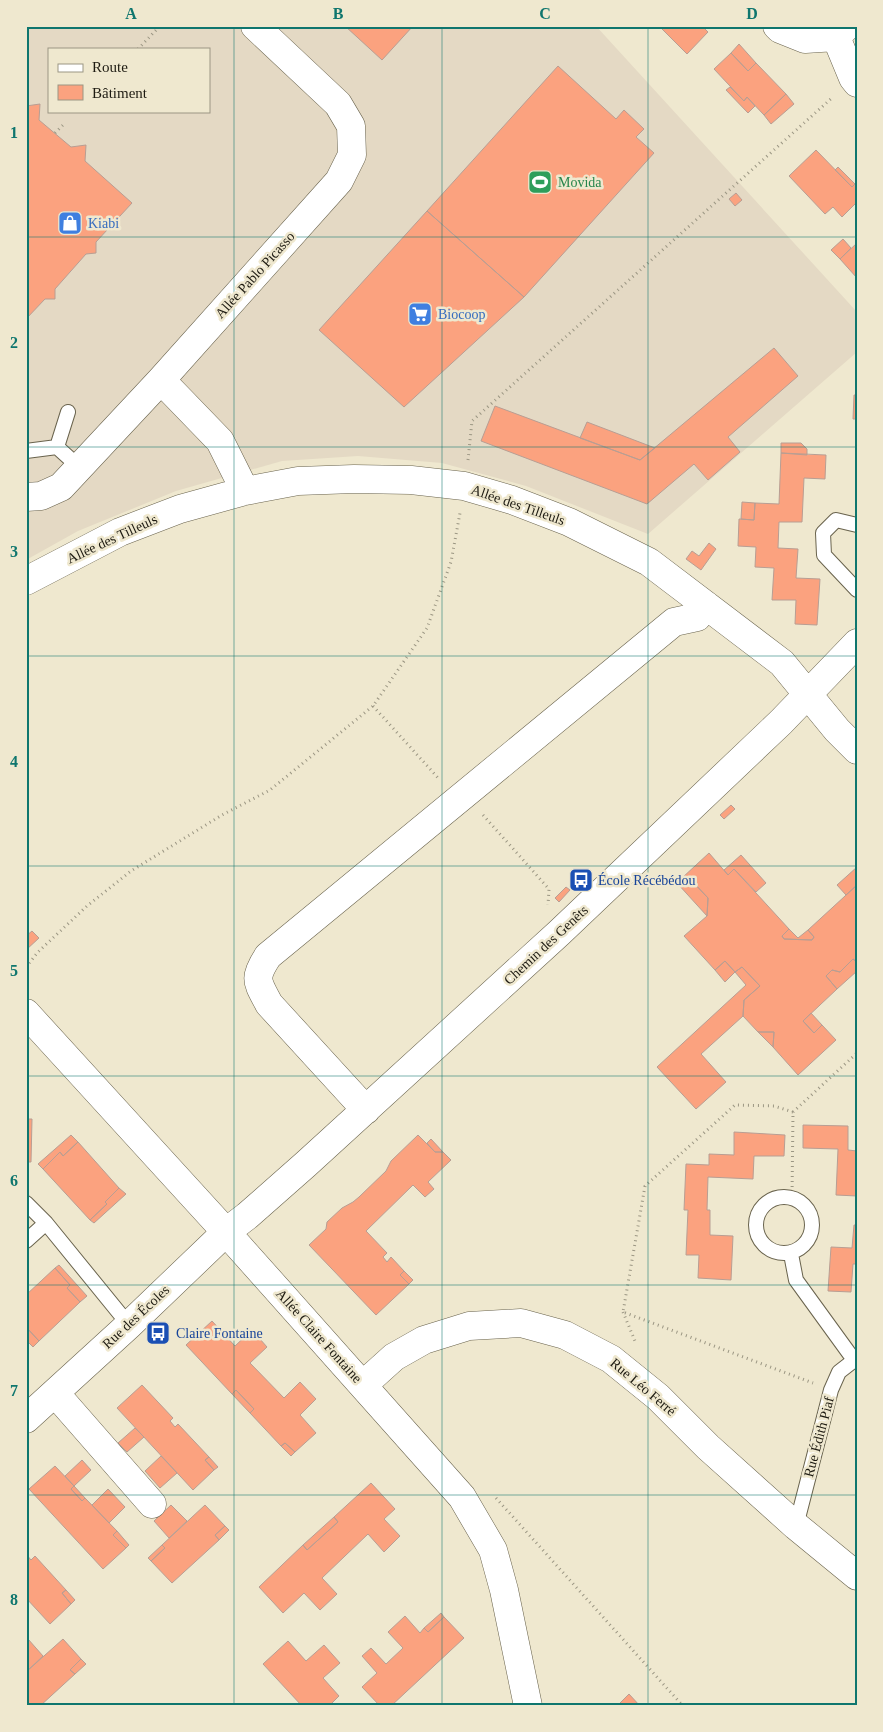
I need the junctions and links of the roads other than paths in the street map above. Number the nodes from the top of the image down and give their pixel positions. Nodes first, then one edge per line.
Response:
1 (255, 26) edge
2 (777, 26) edge
3 (842, 32) edge
4 (855, 81) edge
5 (161, 380) junction
6 (68, 412) dead end
7 (57, 447) junction
8 (26, 451) edge
9 (79, 467) junction
10 (245, 490) junction
11 (26, 497) edge
12 (857, 525) edge
13 (26, 581) edge
14 (857, 590) edge
15 (706, 605) junction
16 (857, 642) edge
17 (809, 693) junction
18 (857, 750) edge
19 (26, 1013) edge
20 (366, 1110) junction
21 (26, 1202) edge
22 (46, 1223) junction
23 (237, 1224) junction
24 (26, 1241) edge
25 (791, 1254) junction
26 (129, 1325) junction
27 (856, 1359) edge
28 (363, 1384) junction
29 (55, 1392) junction
30 (26, 1419) edge
31 (152, 1504) dead end
32 (796, 1526) junction
33 (857, 1576) edge
34 (528, 1706) edge

1 - 5 street, Allée Pablo Picasso
2 - 3 street
3 - 4 street
5 - 9 street, Allée Pablo Picasso
5 - 10 street
6 - 7 lane
7 - 8 lane
7 - 9 lane
9 - 11 street, Allée Pablo Picasso
10 - 13 street, Allée des Tilleuls
10 - 15 street, Allée des Tilleuls
12 - 14 lane
15 - 17 street, Allée des Tilleuls
15 - 20 street
16 - 17 street, Chemin des Genêts
17 - 18 street, Allée des Tilleuls
17 - 20 street, Chemin des Genêts
19 - 23 street, Allée Claire Fontaine
20 - 23 street, Chemin des Genêts
21 - 22 lane
22 - 24 lane
22 - 26 lane
23 - 26 street, Rue des Écoles
23 - 28 street, Allée Claire Fontaine
25 - 25 lane
25 - 27 lane
26 - 29 street, Rue des Écoles
27 - 32 lane, Rue Édith Piaf
28 - 32 street, Rue Léo Ferré
28 - 34 street, Allée Claire Fontaine
29 - 30 street, Rue des Écoles
29 - 31 street
32 - 33 street, Rue Léo Ferré

